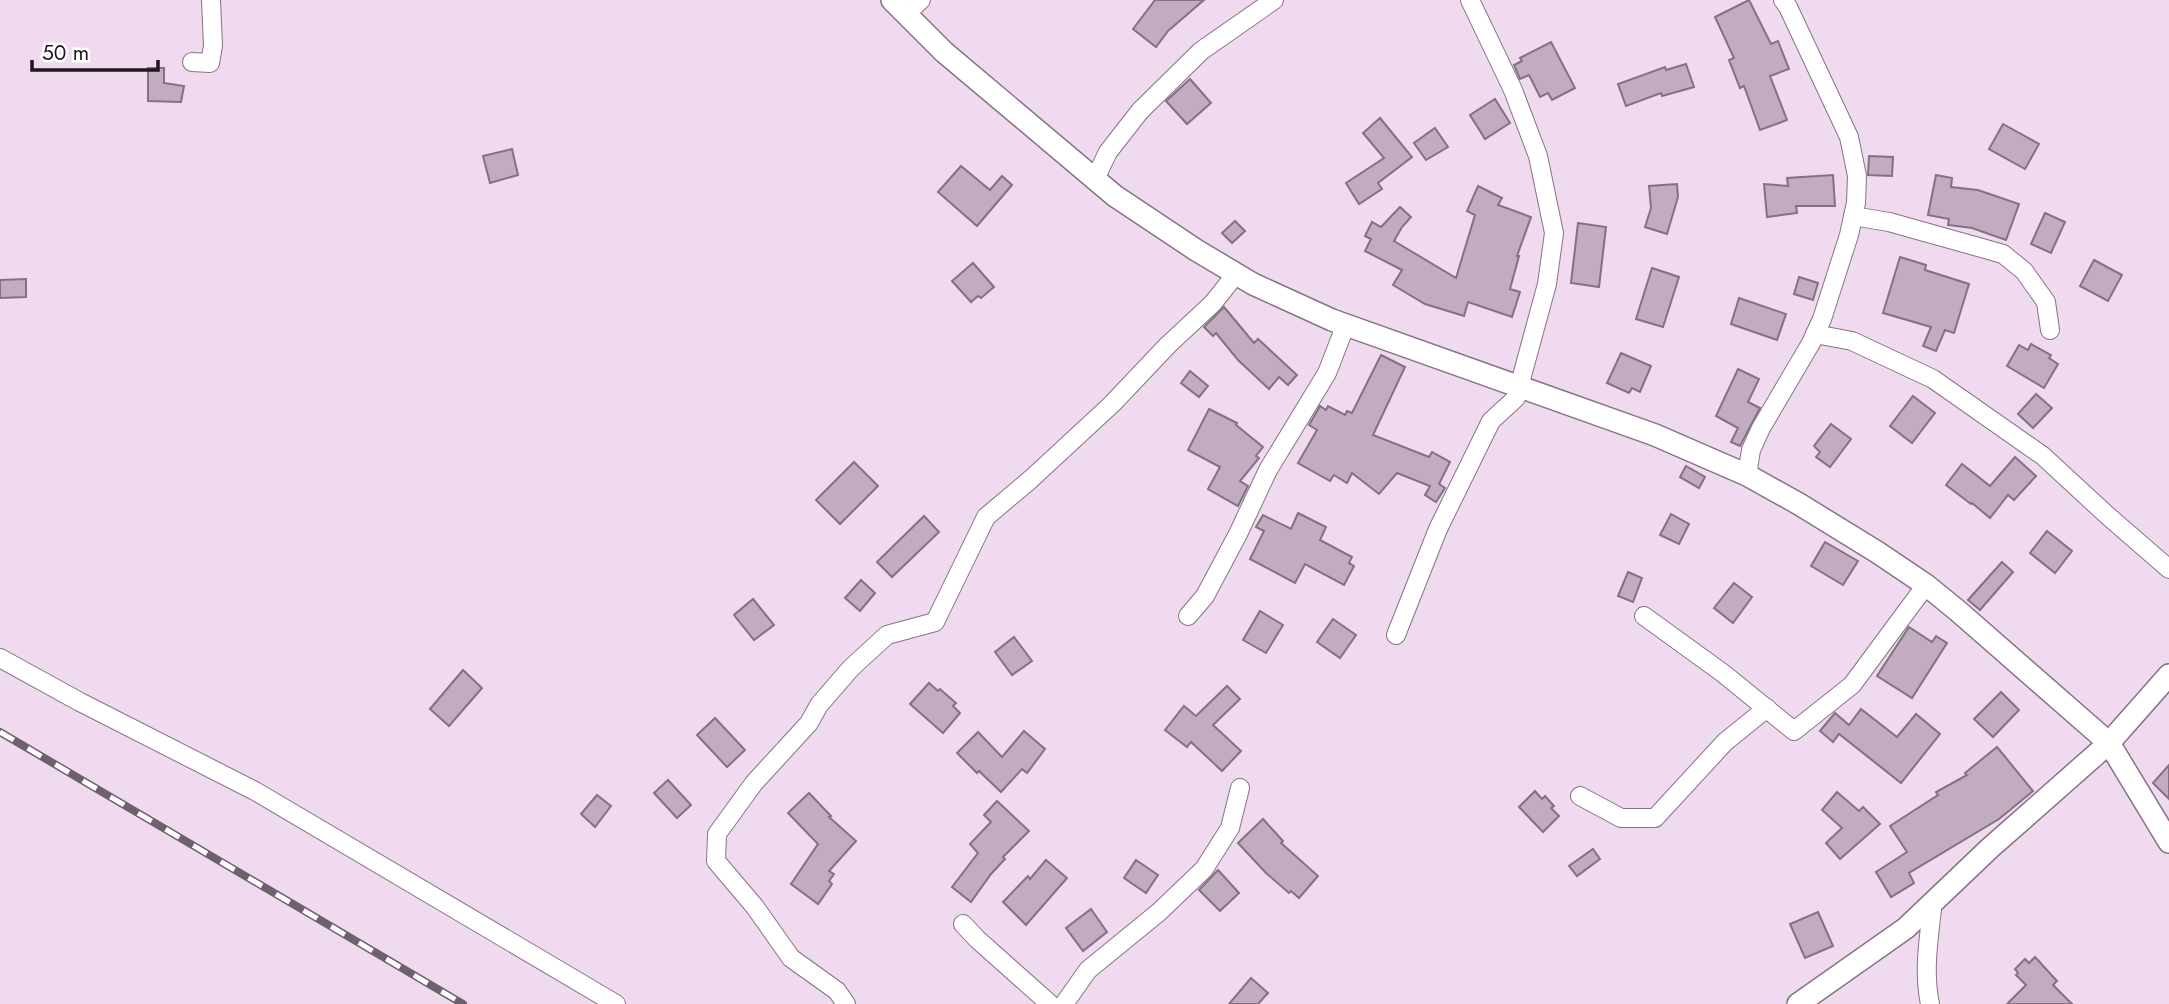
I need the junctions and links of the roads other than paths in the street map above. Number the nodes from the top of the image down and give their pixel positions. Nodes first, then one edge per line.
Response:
1 (211, 0) edge
2 (1275, 0) edge
3 (1470, 0) edge
4 (1783, 0) edge
5 (906, 5) edge
6 (192, 62) dead end
7 (1095, 180) junction
8 (1853, 216) junction
9 (1236, 274) junction
10 (1346, 324) junction
11 (2050, 330) dead end
12 (1815, 334) junction
13 (1518, 387) junction
14 (1747, 475) junction
15 (2169, 569) edge
16 (1926, 585) junction
17 (1188, 616) dead end
18 (1644, 616) dead end
19 (1396, 635) dead end
20 (0, 658) edge
21 (2169, 675) edge
22 (1767, 709) junction
23 (2109, 743) junction
24 (1240, 789) dead end
25 (1580, 796) dead end
26 (2169, 842) edge
27 (1933, 902) junction
28 (963, 925) dead end
29 (616, 1004) edge
30 (846, 1004) edge
31 (1050, 1004) edge
32 (1064, 1004) edge
33 (1798, 1004) edge
34 (1930, 1004) edge

1 - 6 street
2 - 7 street
3 - 13 street
4 - 8 street
5 - 7 street
7 - 9 street
8 - 11 street
8 - 12 street
9 - 10 street
9 - 30 street
10 - 13 street
10 - 17 street
12 - 14 street
12 - 15 street
13 - 14 street
13 - 19 street
14 - 16 street
16 - 22 street
16 - 23 street
18 - 22 street
20 - 29 street
21 - 23 street
22 - 25 street
23 - 26 street
23 - 27 street
24 - 32 street
27 - 33 street
27 - 34 street
28 - 31 street

